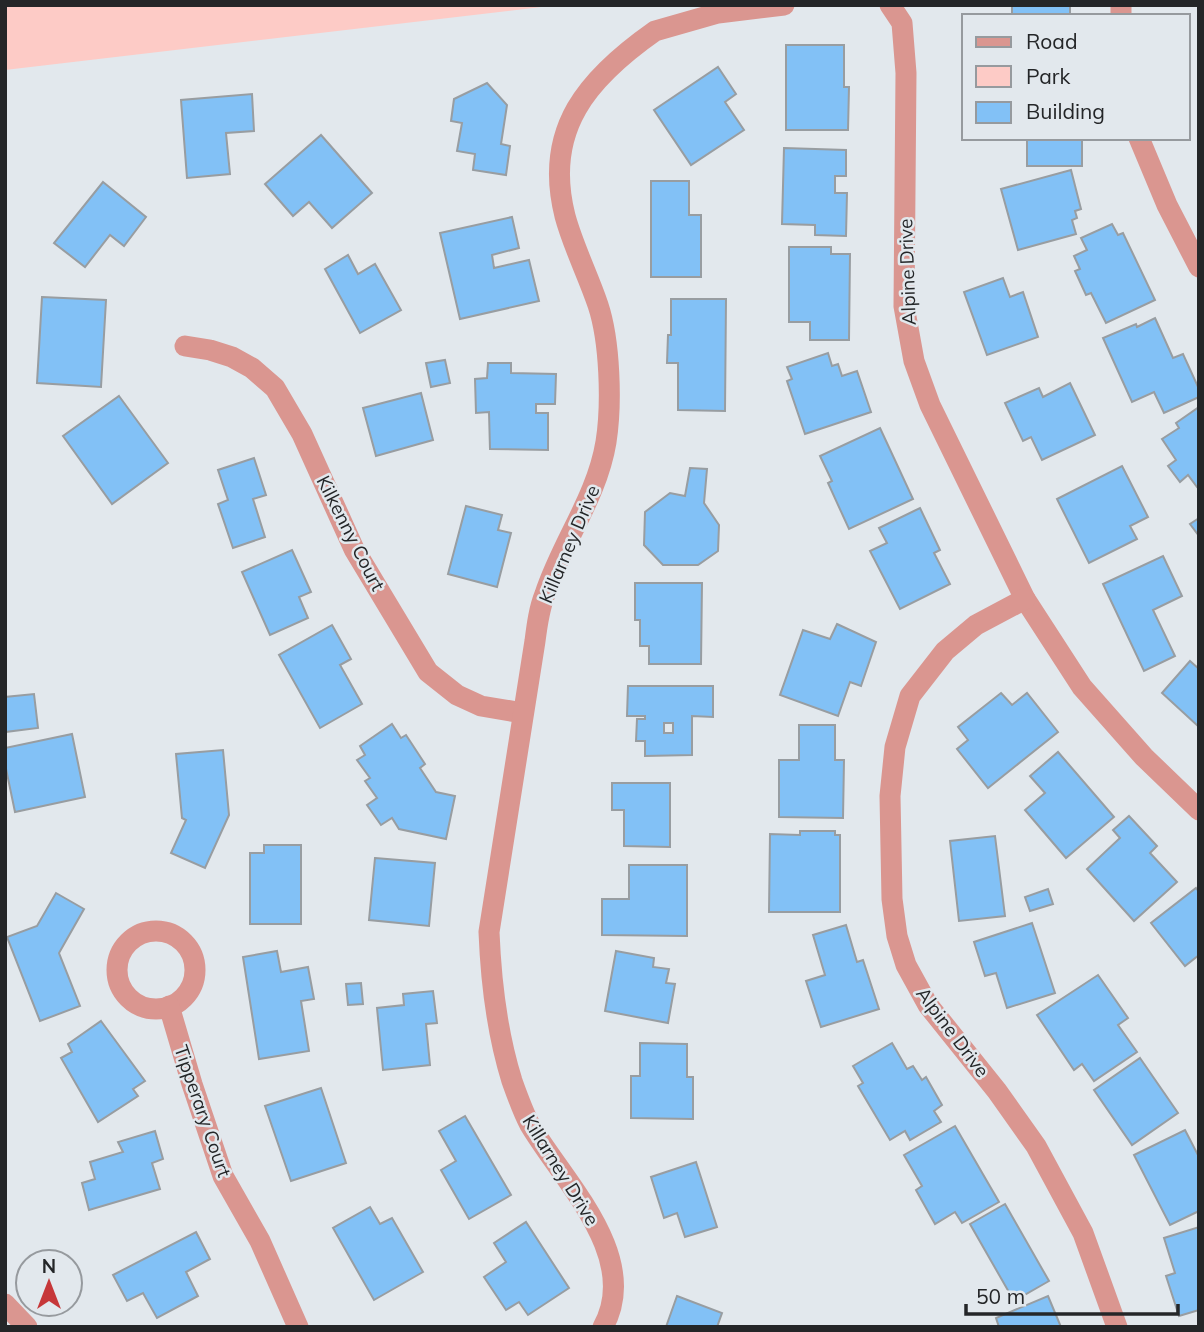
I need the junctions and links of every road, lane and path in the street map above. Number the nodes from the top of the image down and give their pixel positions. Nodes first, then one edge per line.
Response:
1 (784, 5) edge
2 (891, 6) edge
3 (1140, 140) edge
4 (1199, 267) edge
5 (185, 346) dead end
6 (1025, 599) junction
7 (523, 713) junction
8 (1199, 810) edge
9 (169, 1006) dead end
10 (5, 1304) edge
11 (26, 1327) edge
12 (298, 1327) edge
13 (603, 1327) edge
14 (1117, 1327) edge

1 - 7 street, Killarney Drive
2 - 6 street, Alpine Drive
3 - 4 street
5 - 7 street, Kilkenny Court
6 - 8 street, Alpine Drive
6 - 14 street, Alpine Drive
7 - 13 street, Killarney Drive
9 - 12 street, Tipperary Court
10 - 11 street

